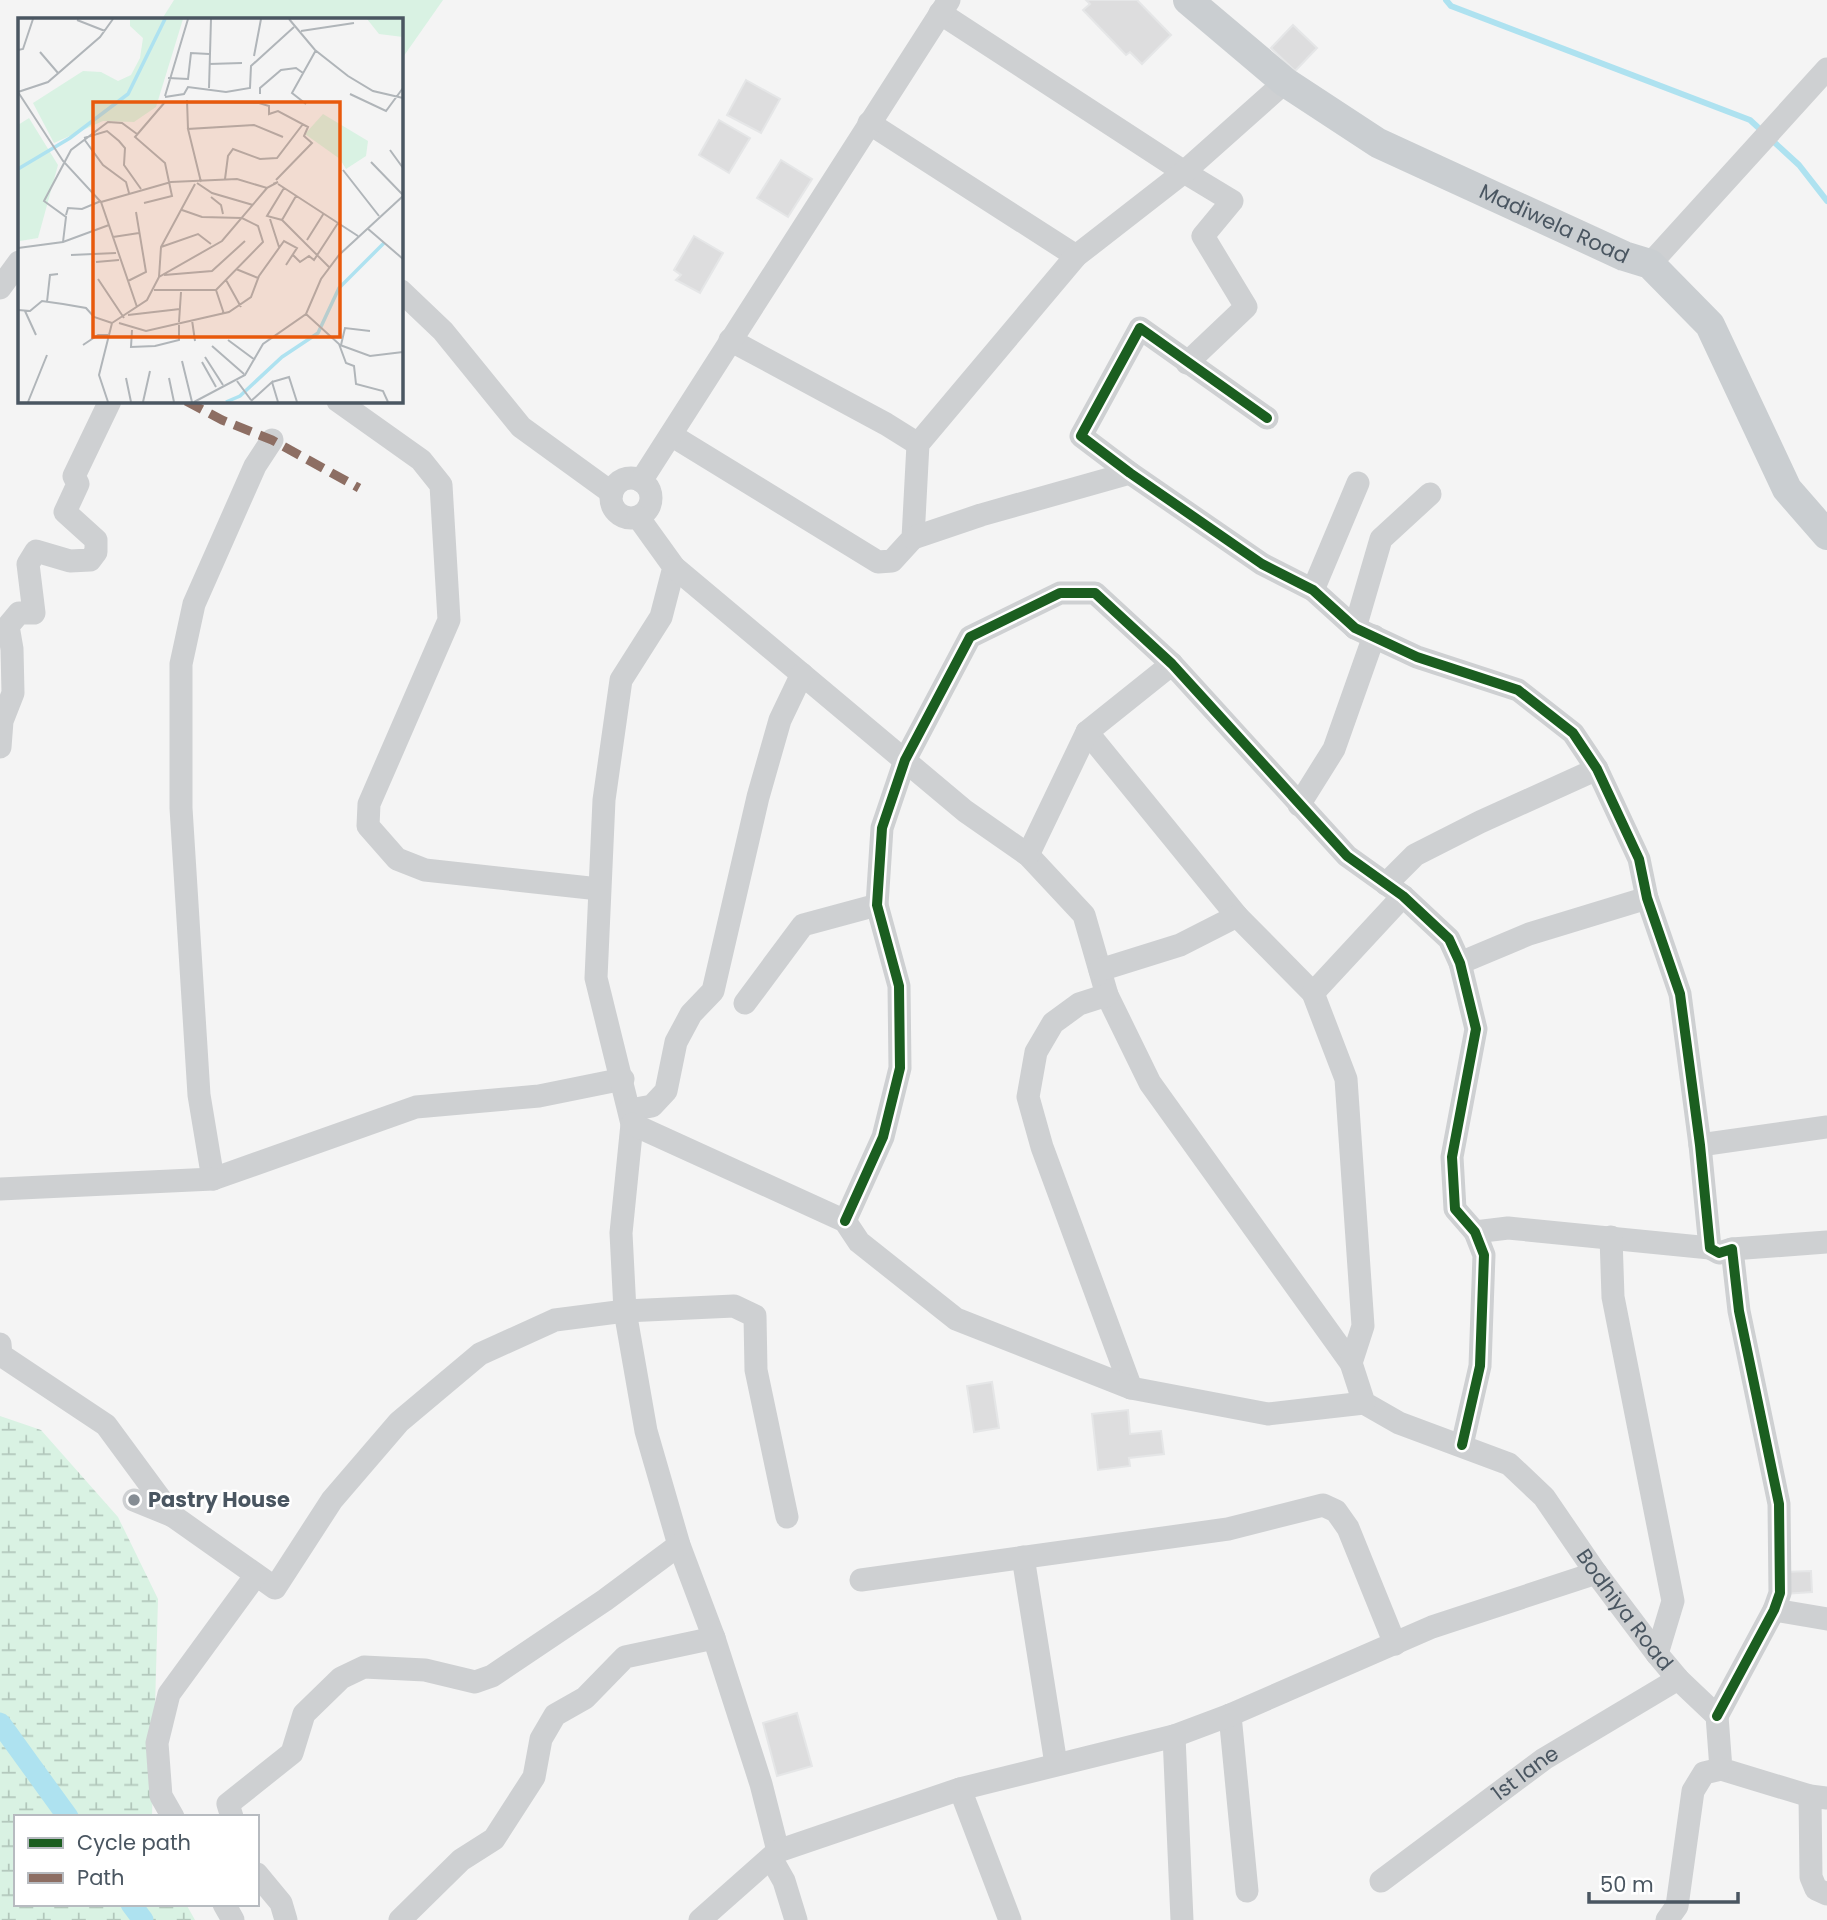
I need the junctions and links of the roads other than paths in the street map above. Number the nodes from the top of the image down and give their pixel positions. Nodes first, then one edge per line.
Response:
1 (1188, 0) edge
2 (945, 6) edge
3 (1827, 69) edge
4 (1285, 82) junction
5 (869, 123) junction
6 (1184, 173) junction
7 (1076, 256) junction
8 (18, 263) edge
9 (1650, 264) junction
10 (0, 288) edge
11 (402, 292) edge
12 (730, 340) junction
13 (1186, 363) junction
14 (110, 402) edge
15 (339, 402) edge
16 (1267, 418) dead end
17 (671, 435) junction
18 (272, 440) dead end
19 (918, 444) junction
20 (1130, 473) junction
21 (641, 481) junction
22 (1358, 483) dead end
23 (612, 494) junction
24 (1430, 495) dead end
25 (638, 517) junction
26 (1827, 535) edge
27 (913, 538) junction
28 (674, 567) junction
29 (1312, 590) junction
30 (1365, 632) junction
31 (1172, 664) junction
32 (802, 674) junction
33 (1087, 732) junction
34 (0, 747) edge
35 (905, 760) junction
36 (1597, 769) junction
37 (1299, 805) junction
38 (1028, 855) junction
39 (599, 889) junction
40 (1395, 890) junction
41 (1647, 898) junction
42 (877, 905) junction
43 (1237, 916) junction
44 (1460, 963) junction
45 (1100, 970) junction
46 (1313, 993) junction
47 (1107, 995) junction
48 (745, 1003) dead end
49 (622, 1079) junction
50 (631, 1117) junction
51 (1827, 1127) edge
52 (1700, 1145) junction
53 (213, 1180) junction
54 (0, 1189) edge
55 (845, 1222) junction
56 (1475, 1232) junction
57 (1611, 1237) junction
58 (1827, 1242) edge
59 (1721, 1248) junction
60 (625, 1311) junction
61 (0, 1351) edge
62 (1351, 1363) junction
63 (1131, 1388) junction
64 (1364, 1403) junction
65 (1462, 1445) junction
66 (134, 1500) dead end
67 (173, 1516) junction
68 (787, 1517) dead end
69 (679, 1545) junction
70 (1023, 1557) junction
71 (1596, 1573) junction
72 (256, 1575) junction
73 (861, 1580) dead end
74 (1774, 1610) junction
75 (1827, 1619) edge
76 (714, 1638) junction
77 (1395, 1644) junction
78 (1657, 1654) junction
79 (1678, 1679) junction
80 (1230, 1715) junction
81 (1717, 1716) junction
82 (1174, 1736) junction
83 (1056, 1764) junction
84 (1721, 1769) junction
85 (960, 1789) junction
86 (1819, 1797) edge
87 (172, 1815) edge
88 (231, 1815) edge
89 (775, 1855) junction
90 (259, 1876) edge
91 (1381, 1881) dead end
92 (1247, 1891) dead end
93 (1827, 1895) edge
94 (286, 1920) edge
95 (400, 1920) edge
96 (701, 1920) edge
97 (796, 1920) edge
98 (1010, 1920) edge
99 (1182, 1920) edge
100 (1667, 1920) edge

1 - 4 main road, Madiwela Road
2 - 5 street
2 - 6 street
3 - 9 street
4 - 6 street
4 - 9 main road, Madiwela Road
5 - 7 street
5 - 12 street
6 - 7 street
6 - 13 street
7 - 19 street
8 - 10 street
9 - 26 main road, Madiwela Road
11 - 23 street
12 - 17 street
12 - 19 street
13 - 16 street
13 - 20 street
14 - 34 street
15 - 39 street
17 - 21 street
17 - 27 street
18 - 53 street
19 - 27 street
20 - 27 street
20 - 29 street
21 - 23 street
21 - 25 street
22 - 29 street
23 - 25 street
24 - 30 street
25 - 28 street
28 - 32 street
28 - 39 street
29 - 30 street
30 - 36 street
30 - 37 street
31 - 33 street
31 - 35 street
31 - 37 street
32 - 35 street
32 - 50 street
33 - 38 street
33 - 43 street
35 - 38 street
35 - 42 street
36 - 40 street
36 - 41 street
37 - 40 street
38 - 45 street
39 - 49 street
40 - 44 street
40 - 46 street
41 - 44 street
41 - 52 street
42 - 48 street
42 - 55 street
43 - 45 street
43 - 46 street
44 - 56 street
45 - 47 street
46 - 62 street
47 - 62 street
47 - 63 street
49 - 50 street
49 - 53 street
50 - 55 street
50 - 60 street
51 - 52 street
52 - 59 street
53 - 54 street
55 - 63 street
56 - 57 street
56 - 65 street
57 - 59 street
57 - 78 street
58 - 59 street
59 - 74 street
60 - 68 street
60 - 69 street
60 - 72 street
61 - 67 street
62 - 64 street
63 - 64 street
64 - 65 street, Bodhiya Road
65 - 71 street, Bodhiya Road
66 - 67 street
67 - 72 street
69 - 76 street
69 - 88 street
70 - 73 street
70 - 77 street
70 - 83 street
71 - 77 street
71 - 78 street, Bodhiya Road
72 - 87 street
74 - 75 street
74 - 81 street
76 - 89 street
76 - 95 street
77 - 80 street
78 - 79 street, Bodhiya Road
79 - 81 street, Bodhiya Road
79 - 91 street, 1st lane
80 - 82 street
80 - 92 street
81 - 84 street
82 - 83 street
82 - 99 street
83 - 85 street
84 - 86 street
84 - 100 street
85 - 89 street
85 - 98 street
86 - 93 street
89 - 96 street
89 - 97 street
90 - 94 street

